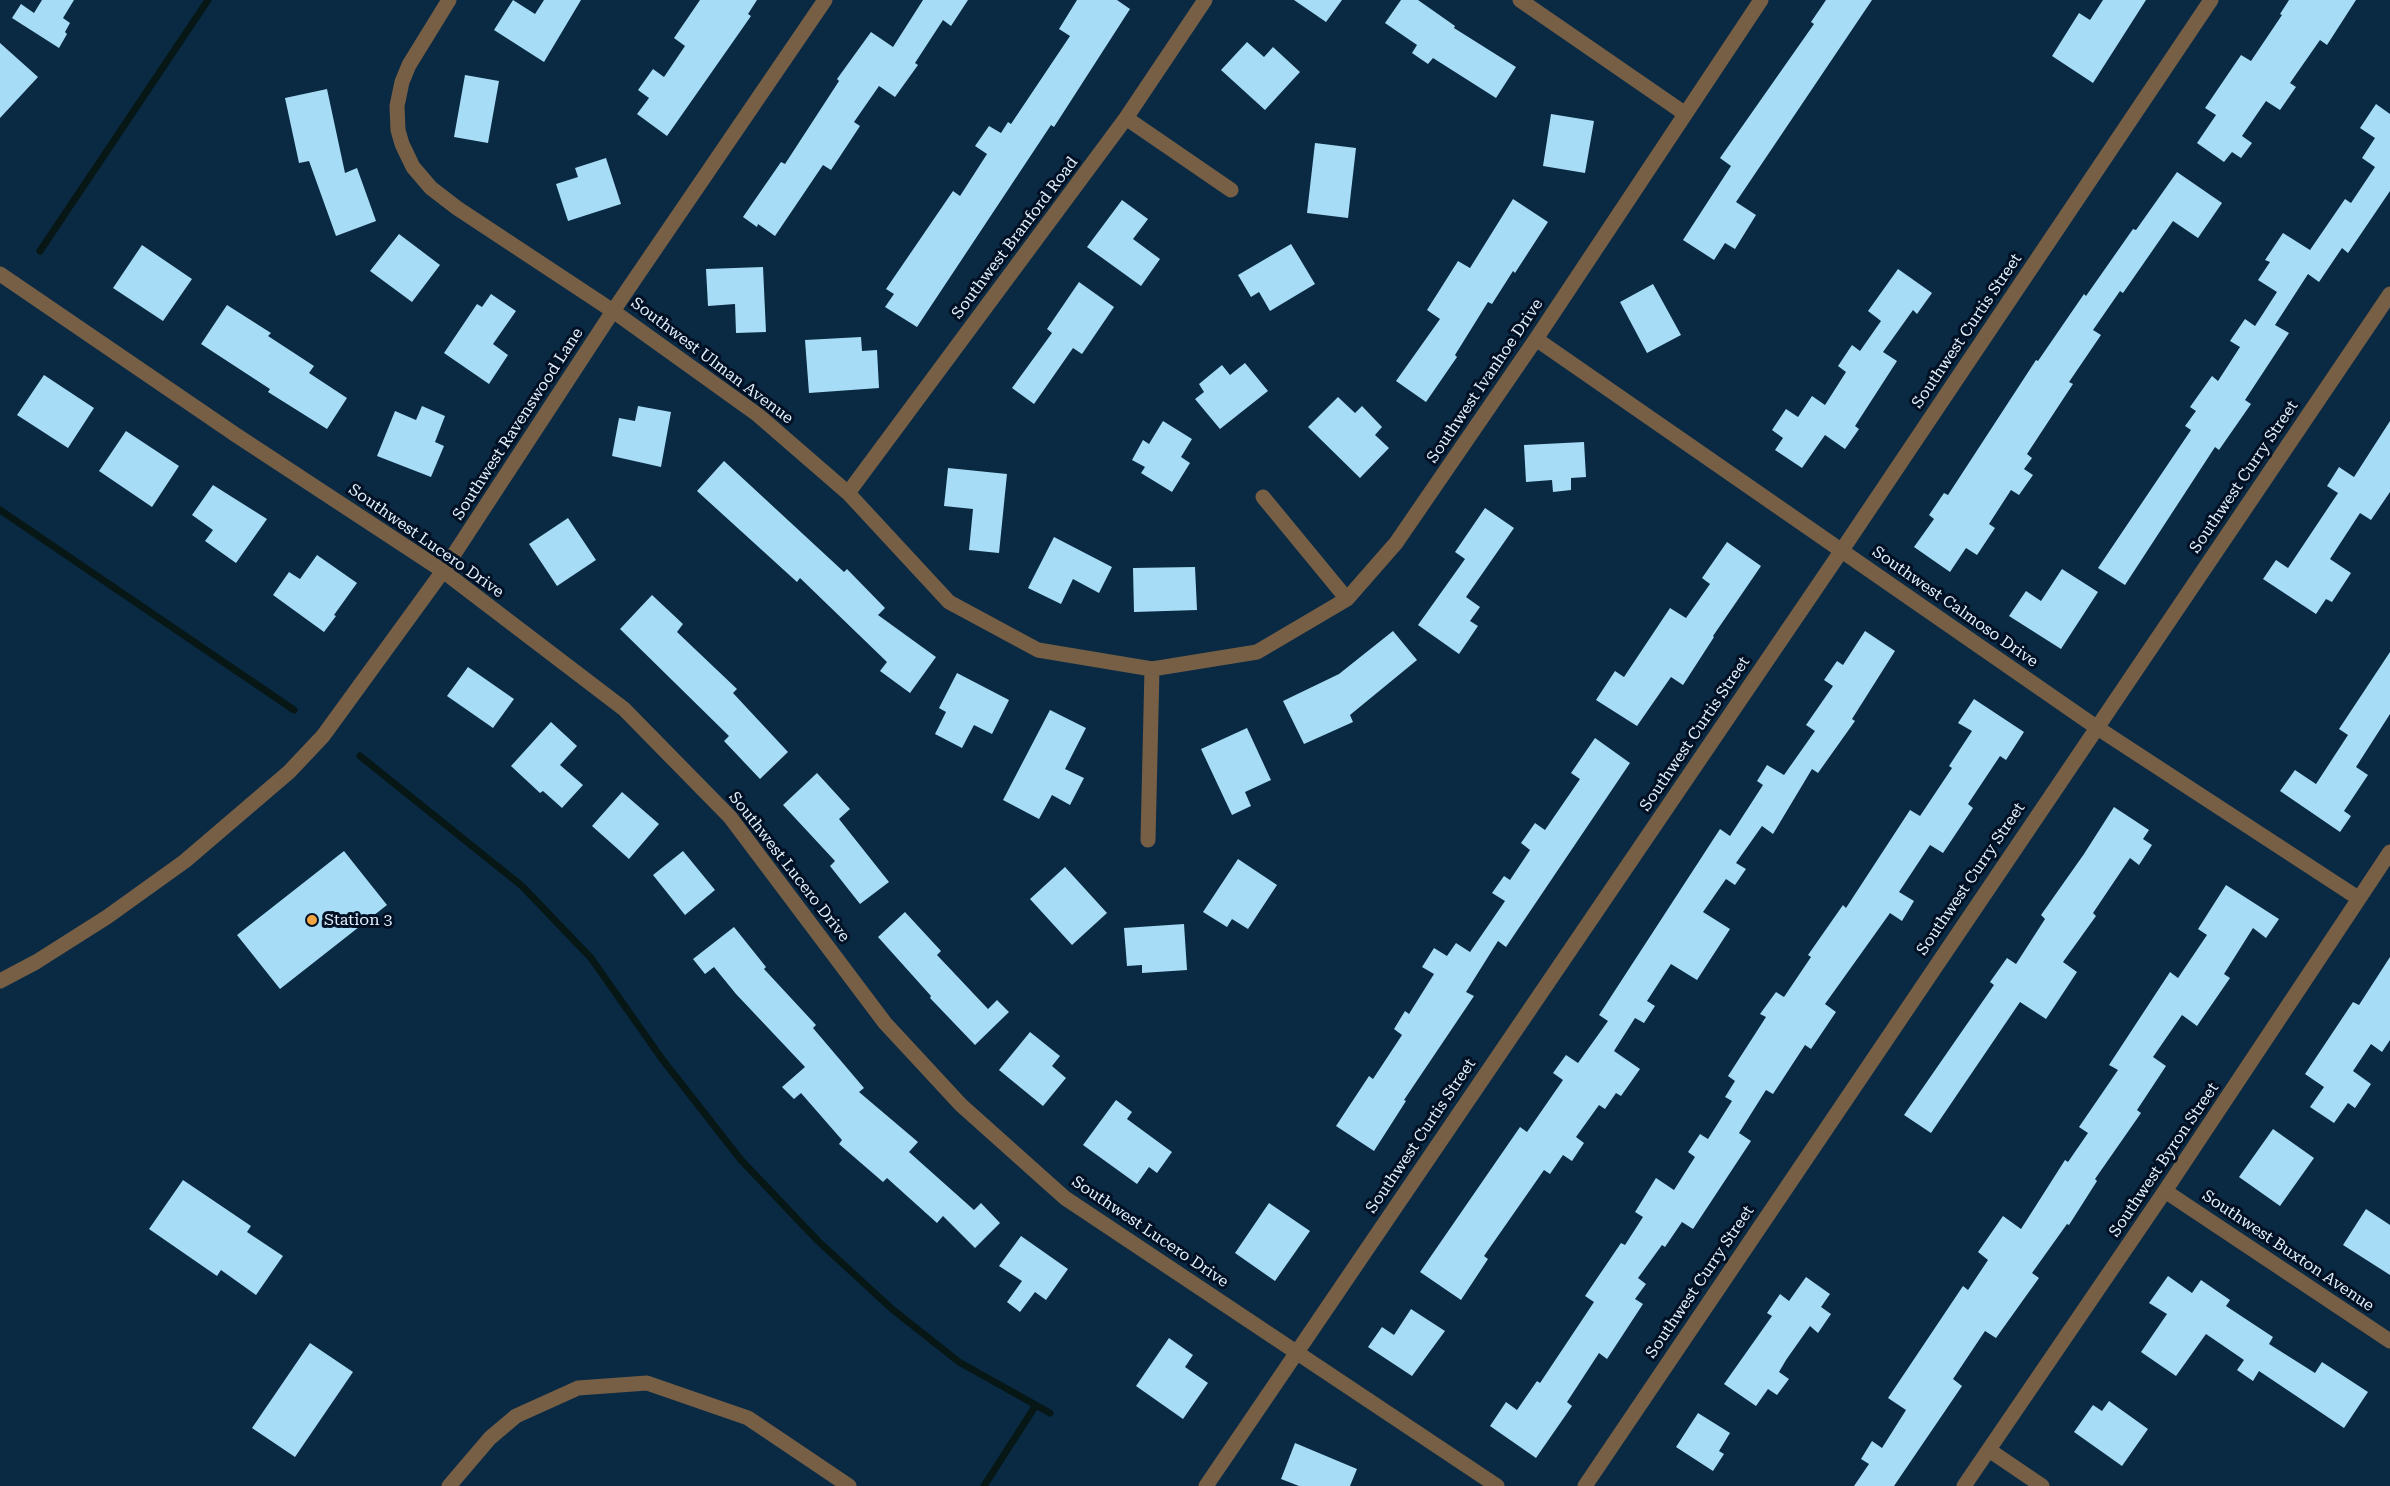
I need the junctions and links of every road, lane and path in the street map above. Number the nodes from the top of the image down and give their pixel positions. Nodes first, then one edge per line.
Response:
1 (449, 0) edge
2 (825, 0) edge
3 (1205, 0) edge
4 (1520, 0) edge
5 (1761, 0) edge
6 (2211, 0) edge
7 (1684, 114) junction
8 (1126, 118) junction
9 (1231, 190) dead end
10 (0, 274) edge
11 (2390, 294) edge
12 (613, 311) junction
13 (1536, 339) junction
14 (848, 493) junction
15 (1263, 497) dead end
16 (1842, 550) junction
17 (444, 571) junction
18 (1347, 598) junction
19 (1152, 669) junction
20 (2096, 727) junction
21 (1148, 840) dead end
22 (2390, 852) edge
23 (2358, 898) junction
24 (0, 981) edge
25 (2165, 1191) junction
26 (2390, 1341) edge
27 (1296, 1352) junction
28 (1989, 1450) junction
29 (449, 1486) edge
30 (849, 1486) edge
31 (1206, 1486) edge
32 (1497, 1486) edge
33 (1585, 1486) edge
34 (1964, 1486) edge
35 (2042, 1486) edge

1 - 12 street, Southwest Ulman Avenue
2 - 12 street, Southwest Ravenswood Lane
3 - 8 street, Southwest Branford Road
4 - 7 street
5 - 7 street, Southwest Ivanhoe Drive
6 - 16 street, Southwest Curtis Street
7 - 13 street, Southwest Ivanhoe Drive
8 - 9 street
8 - 14 street, Southwest Branford Road
10 - 17 street, Southwest Lucero Drive
11 - 20 street, Southwest Curry Street
12 - 14 street, Southwest Ulman Avenue
12 - 17 street, Southwest Ravenswood Lane
13 - 16 street, Southwest Calmoso Drive
13 - 18 street, Southwest Ivanhoe Drive
14 - 19 street, Southwest Ulman Avenue
15 - 18 street
16 - 20 street, Southwest Calmoso Drive
16 - 27 street, Southwest Curtis Street
17 - 24 street, Southwest Ravenswood Lane
17 - 27 street, Southwest Lucero Drive
18 - 19 street, Southwest Ivanhoe Drive
19 - 21 street
20 - 23 street, Southwest Calmoso Drive
20 - 33 street, Southwest Curry Street
22 - 23 street, Southwest Byron Street
23 - 25 street, Southwest Byron Street
25 - 26 street, Southwest Buxton Avenue
25 - 28 street, Southwest Byron Street
27 - 31 street, Southwest Curtis Street
27 - 32 street, Southwest Lucero Drive
28 - 34 street, Southwest Byron Street
28 - 35 street
29 - 30 street

